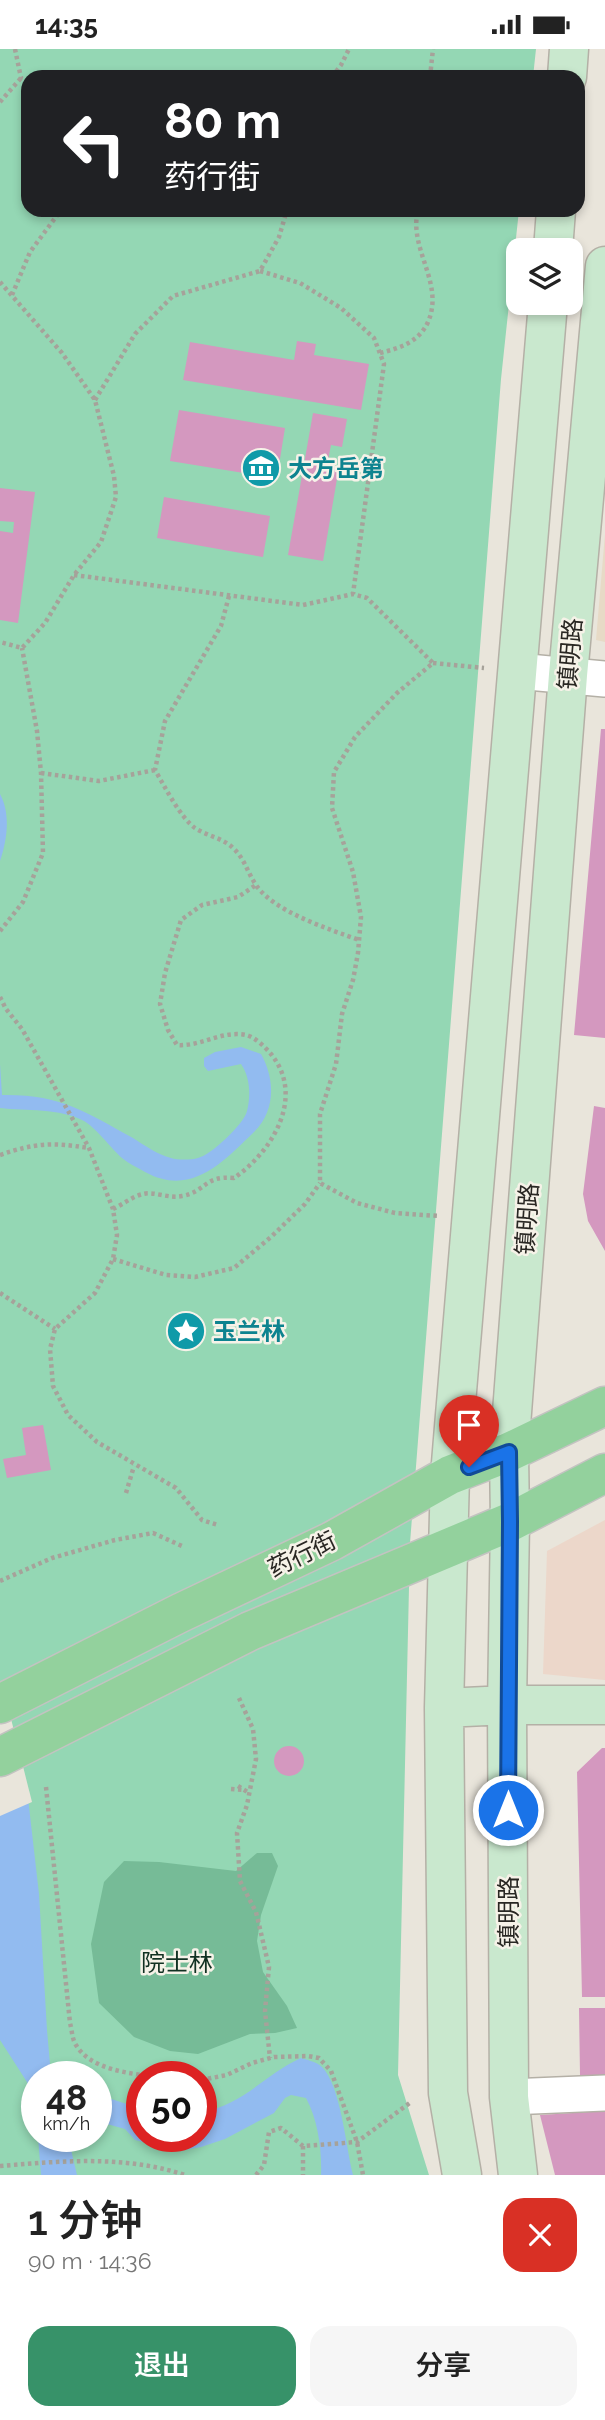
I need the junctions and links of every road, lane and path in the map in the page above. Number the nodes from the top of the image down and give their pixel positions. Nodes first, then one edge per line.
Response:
1 (15, 49) edge
2 (349, 49) edge
3 (433, 49) edge
4 (569, 49) edge
5 (337, 70) edge
6 (431, 70) edge
7 (568, 70) edge
8 (21, 78) joint
9 (0, 102) edge
10 (56, 217) edge
11 (285, 217) edge
12 (416, 217) edge
13 (555, 217) edge
14 (553, 238) edge
15 (605, 266) edge
16 (260, 271) junction
17 (0, 282) edge
18 (12, 295) junction
19 (546, 315) edge
20 (380, 353) junction
21 (95, 400) junction
22 (74, 575) junction
23 (353, 594) junction
24 (229, 596) junction
25 (0, 642) edge
26 (22, 648) junction
27 (433, 663) junction
28 (501, 669) junction
29 (587, 677) edge
30 (155, 771) junction
31 (41, 773) junction
32 (256, 885) junction
33 (0, 931) edge
34 (359, 940) junction
35 (0, 997) edge
36 (89, 1148) junction
37 (0, 1155) edge
38 (320, 1183) junction
39 (113, 1209) junction
40 (444, 1217) dead end
41 (114, 1259) junction
42 (0, 1293) edge
43 (55, 1329) junction
44 (605, 1406) edge
45 (509, 1452) junction
46 (134, 1466) junction
47 (605, 1473) edge
48 (450, 1475) junction
49 (124, 1492) dead end
50 (510, 1522) junction
51 (218, 1525) dead end
52 (181, 1546) dead end
53 (448, 1549) junction
54 (0, 1581) edge
55 (239, 1698) dead end
56 (0, 1704) edge
57 (507, 1705) junction
58 (605, 1705) edge
59 (444, 1708) junction
60 (0, 1757) edge
61 (238, 1786) dead end
62 (47, 1787) dead end
63 (231, 1790) dead end
64 (247, 1792) junction
65 (270, 2058) junction
66 (126, 2070) edge
67 (217, 2077) edge
68 (605, 2093) edge
69 (509, 2097) junction
70 (411, 2102) dead end
71 (357, 2142) junction
72 (303, 2146) junction
73 (0, 2167) edge
74 (185, 2175) edge
75 (256, 2175) edge
76 (303, 2175) edge
77 (363, 2175) edge
78 (462, 2175) edge
79 (518, 2175) edge

1 - 8 path
2 - 5 path
3 - 6 path
4 - 7 main road
8 - 9 path
10 - 18 path
11 - 16 path
12 - 20 path
13 - 14 main road
15 - 29 main road, 镇明路
16 - 20 path
16 - 21 path
17 - 18 path
18 - 21 path
19 - 28 main road, 镇明路
20 - 23 path
21 - 22 path
22 - 24 path
22 - 26 path
23 - 24 path
23 - 27 path
24 - 30 path
25 - 26 path
26 - 31 path
27 - 28 path
27 - 34 path
28 - 29 street
28 - 48 main road, 镇明路
29 - 45 main road, 镇明路
30 - 31 path
30 - 32 path
31 - 33 path
32 - 34 path
32 - 39 path
34 - 38 path
35 - 36 path
36 - 37 path
36 - 39 path
38 - 40 path
38 - 41 path
39 - 41 path
41 - 43 path
42 - 43 path
43 - 46 path
44 - 45 main road, 药行街
45 - 48 main road, 药行街
45 - 50 main road, 镇明路
46 - 49 path
46 - 51 path
47 - 50 main road, 药行街
48 - 53 main road, 镇明路
48 - 56 main road, 药行街
50 - 53 main road, 药行街
50 - 57 main road, 镇明路
52 - 54 path
53 - 59 main road, 镇明路
53 - 60 main road, 药行街
55 - 64 path
57 - 58 main road
57 - 59 main road
57 - 69 main road, 镇明路
59 - 78 main road, 镇明路
61 - 64 path
62 - 66 path
63 - 64 path
64 - 65 path
65 - 67 path
65 - 71 path
68 - 69 street
69 - 79 main road, 镇明路
70 - 71 path
71 - 72 path
71 - 77 path
72 - 75 path
72 - 76 path
73 - 74 path

